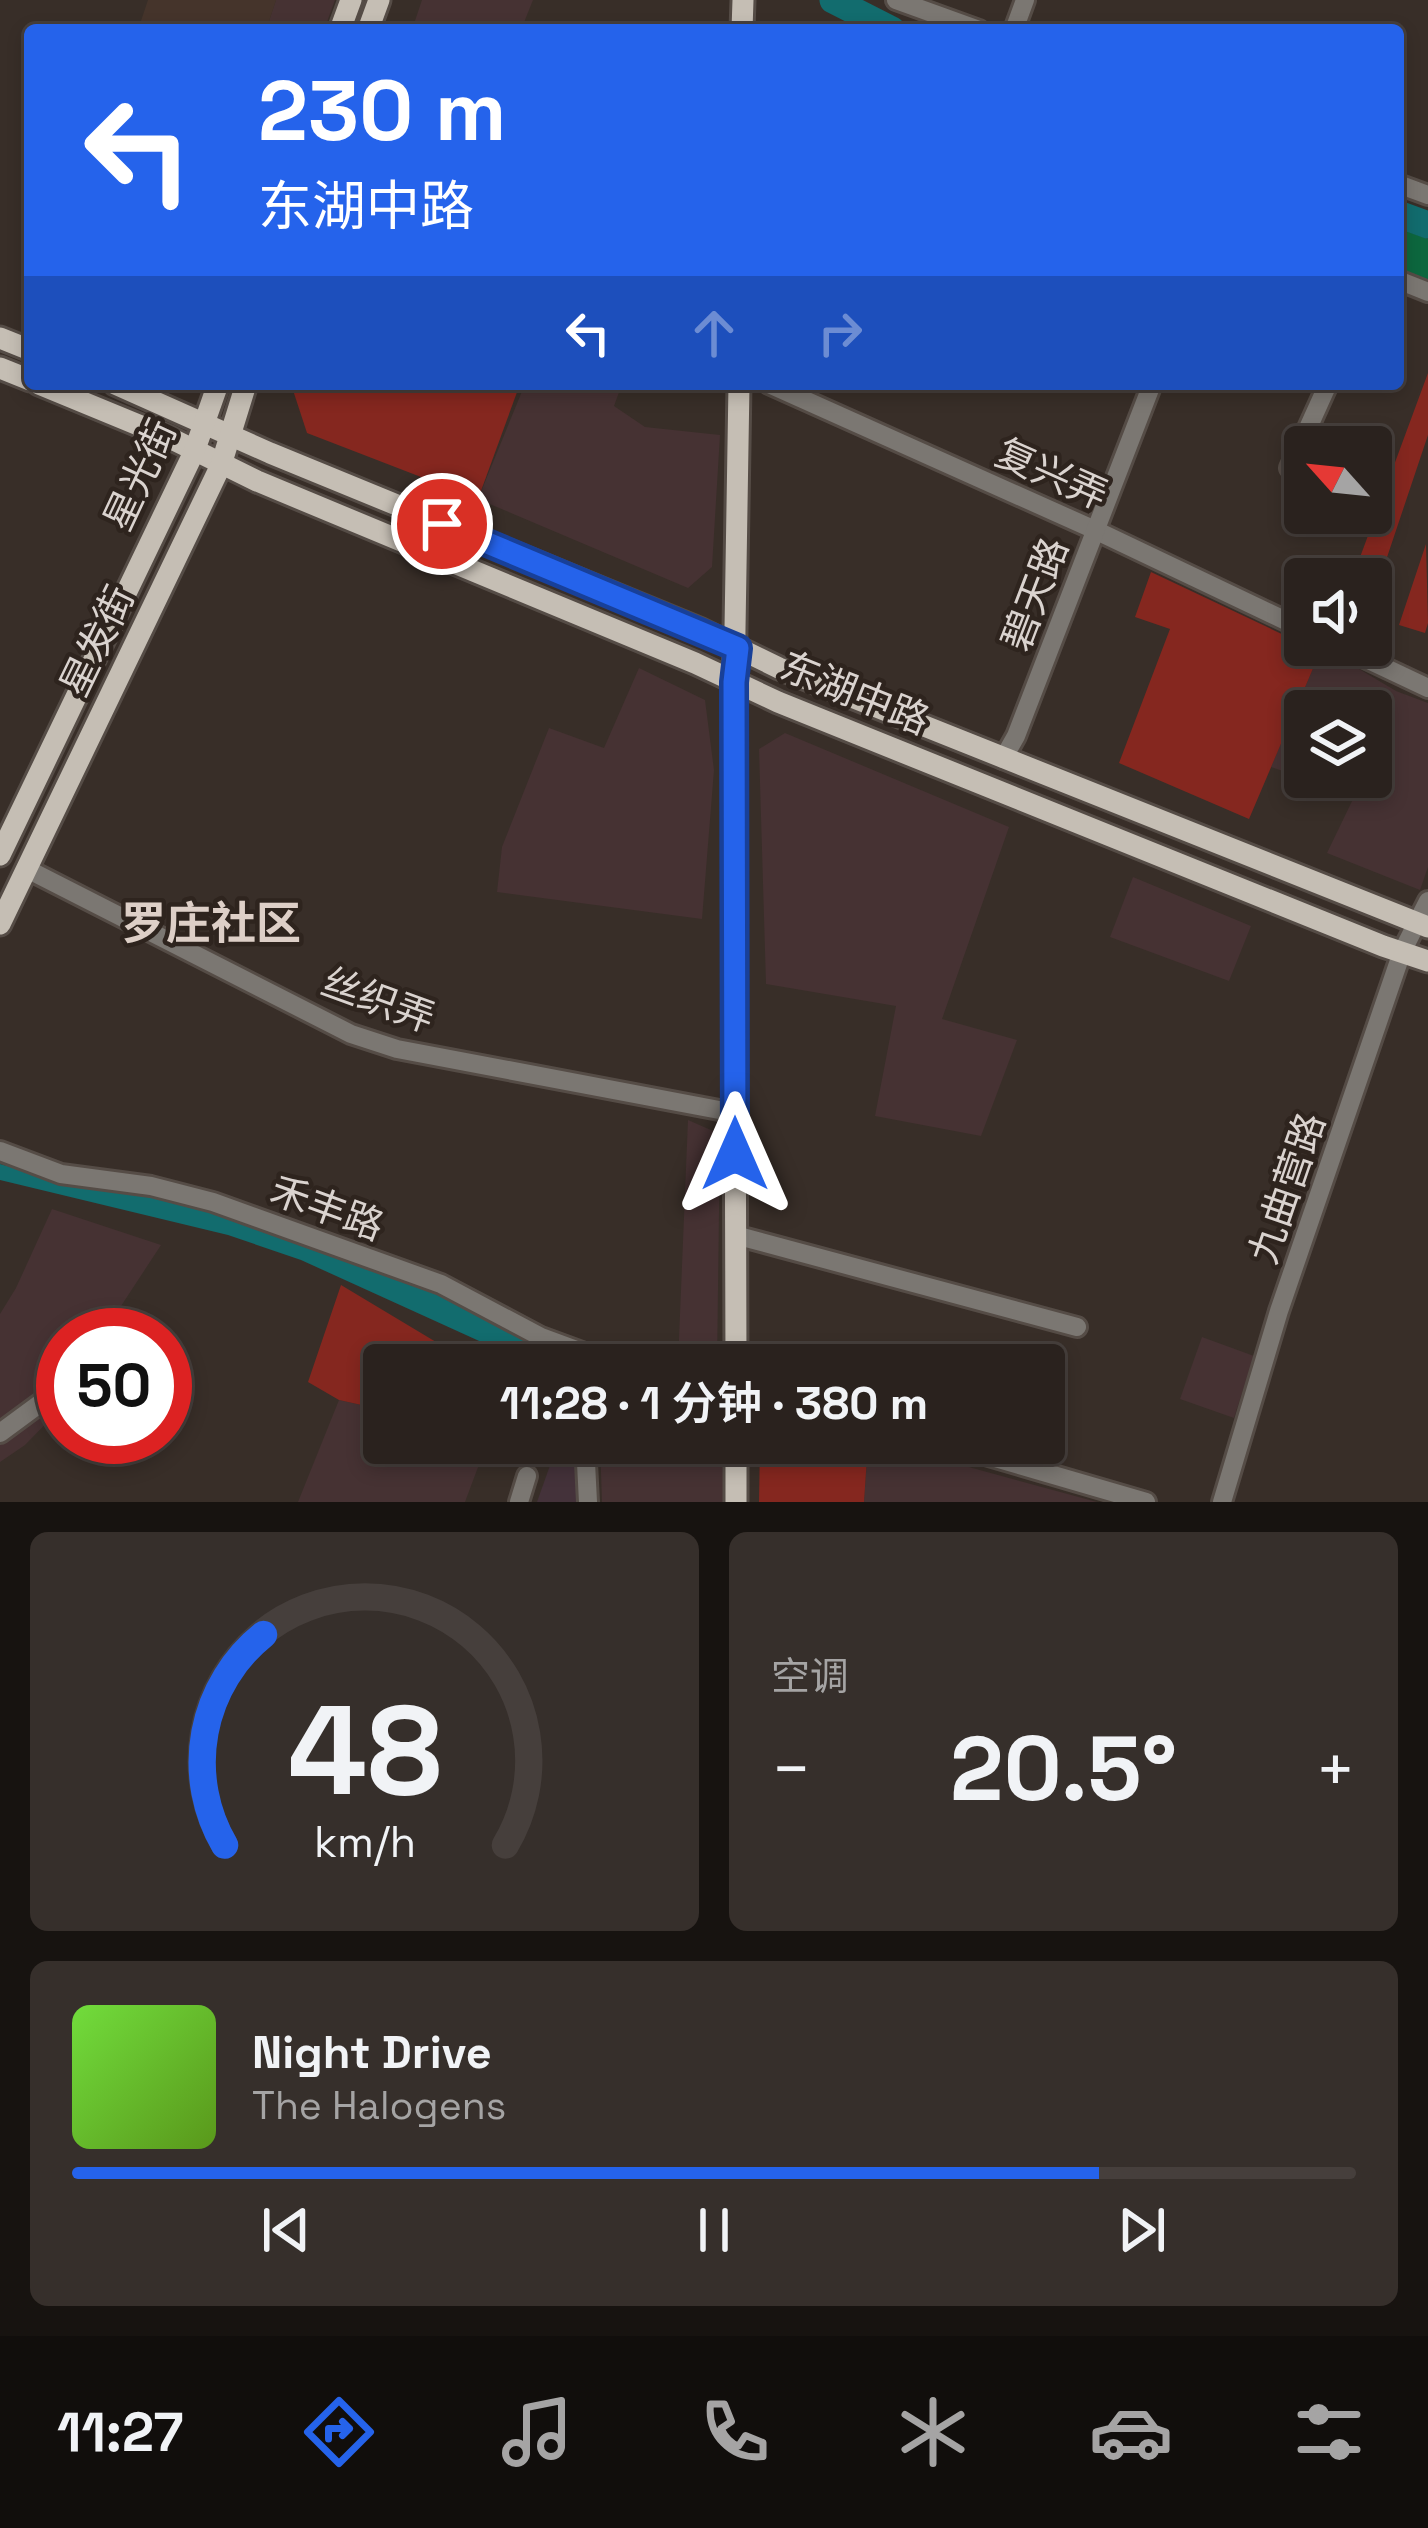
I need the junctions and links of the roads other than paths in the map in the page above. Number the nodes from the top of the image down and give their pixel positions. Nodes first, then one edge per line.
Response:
1 (896, 0) edge
2 (962, 24) edge
3 (53, 390) edge
4 (129, 390) edge
5 (216, 390) edge
6 (244, 390) edge
7 (740, 390) edge
8 (782, 390) edge
9 (1150, 390) edge
10 (1325, 390) edge
11 (205, 422) junction
12 (1309, 426) edge
13 (229, 433) junction
14 (194, 452) junction
15 (221, 465) junction
16 (1096, 530) junction
17 (1284, 620) edge
18 (738, 648) junction
19 (1381, 666) edge
20 (1428, 688) edge
21 (734, 694) junction
22 (1003, 758) junction
23 (0, 855) edge
24 (27, 869) junction
25 (1428, 901) edge
26 (0, 924) edge
27 (1423, 925) edge
28 (1402, 952) junction
29 (1428, 961) edge
30 (735, 1113) junction
31 (0, 1151) edge
32 (735, 1235) junction
33 (1077, 1328) dead end
34 (560, 1344) edge
35 (736, 1344) edge
36 (36, 1406) edge
37 (0, 1432) edge
38 (586, 1464) edge
39 (736, 1464) edge
40 (1016, 1464) edge
41 (527, 1476) dead end
42 (519, 1502) edge
43 (588, 1502) edge
44 (736, 1502) edge
45 (1146, 1502) edge
46 (1222, 1502) edge

1 - 2 street
3 - 14 main road, 东湖中路
4 - 11 main road, 东湖中路
5 - 11 main road, 星光街
6 - 13 main road, 星发街
7 - 18 main road
8 - 16 street, 复兴弄
9 - 16 street, 碧天路
10 - 12 street
11 - 13 main road, 东湖中路
11 - 14 main road, 星光街
13 - 15 main road, 星发街
13 - 18 main road, 东湖中路
14 - 15 main road, 东湖中路
14 - 23 main road, 星光街
15 - 21 main road, 东湖中路
15 - 24 main road, 星发街
16 - 17 street, 复兴弄
16 - 22 street, 碧天路
18 - 21 main road
18 - 22 main road, 东湖中路
19 - 20 street
21 - 28 main road, 东湖中路
21 - 30 main road
22 - 27 main road, 东湖中路
24 - 26 main road, 星发街
24 - 30 street, 丝织弄
25 - 27 street, 九曲营路
27 - 28 street, 九曲营路
28 - 29 main road, 东湖中路
28 - 46 street, 九曲营路
30 - 32 main road
31 - 34 street, 禾丰路
32 - 33 street
32 - 35 main road
36 - 37 street
38 - 43 street
39 - 44 main road
40 - 45 street
41 - 42 street

